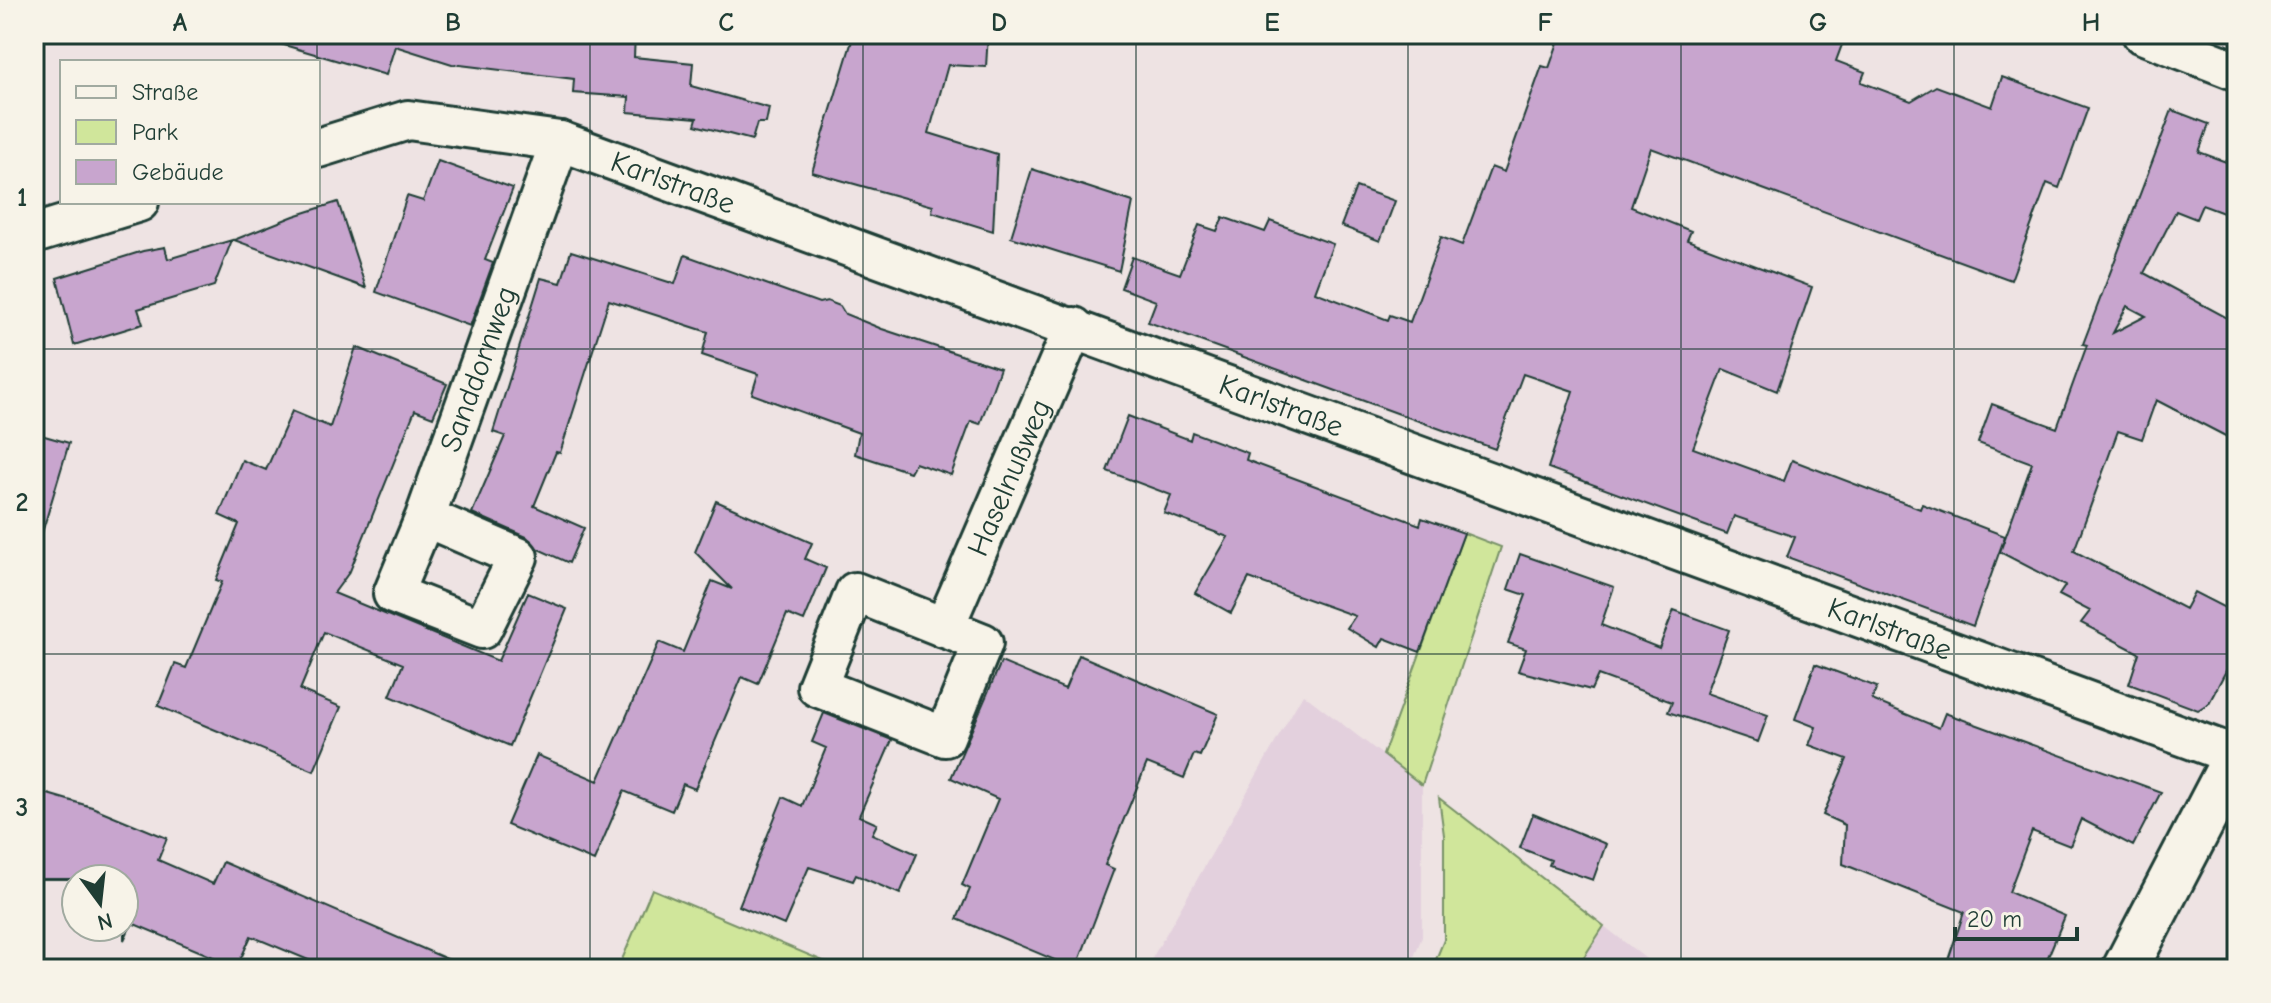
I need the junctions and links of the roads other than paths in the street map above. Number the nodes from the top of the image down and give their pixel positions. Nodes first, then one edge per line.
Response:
1 (2142, 34) edge
2 (2237, 71) edge
3 (560, 141) junction
4 (320, 147) edge
5 (132, 204) edge
6 (34, 234) edge
7 (1074, 327) junction
8 (425, 517) junction
9 (944, 628) junction
10 (2237, 755) edge
11 (2125, 969) edge

1 - 2 street
3 - 4 street, Karlstraße
3 - 7 street, Karlstraße
3 - 8 street, Sanddornweg
5 - 6 street
7 - 9 street, Haselnußweg
7 - 10 street, Karlstraße
8 - 8 street, Sanddornweg
9 - 9 street
10 - 11 main road

